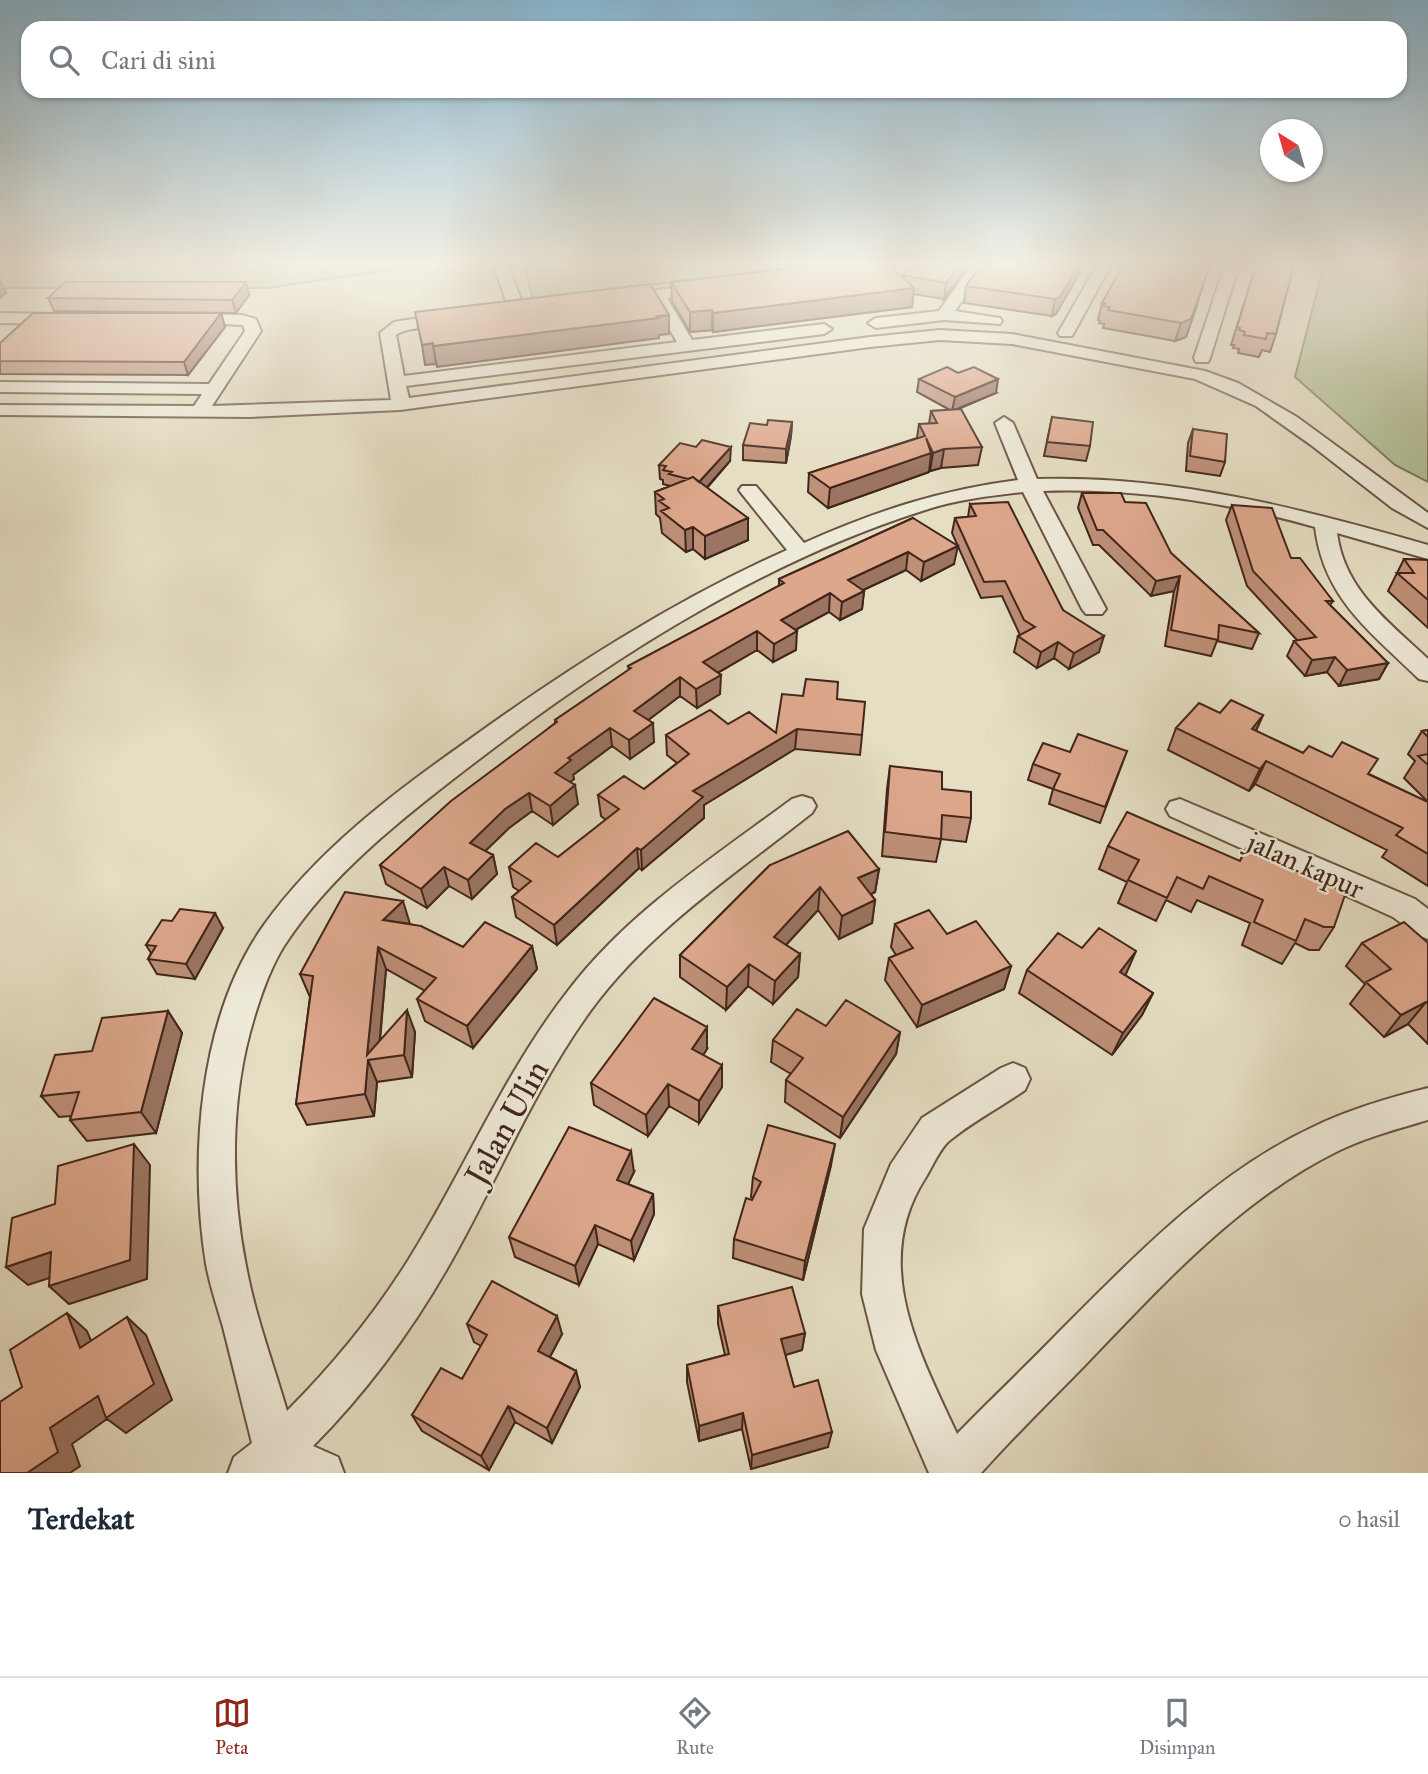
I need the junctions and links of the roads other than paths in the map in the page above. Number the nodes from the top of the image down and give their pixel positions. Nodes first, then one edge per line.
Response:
1 (251, 334) edge
2 (388, 334) edge
3 (680, 334) edge
4 (794, 334) edge
5 (1069, 334) edge
6 (1202, 334) edge
7 (688, 347) junction
8 (1191, 360) junction
9 (399, 382) junction
10 (0, 387) edge
11 (214, 389) junction
12 (400, 405) junction
13 (0, 410) edge
14 (200, 411) junction
15 (1004, 423) dead end
16 (1030, 486) junction
17 (749, 489) dead end
18 (1428, 522) edge
19 (1325, 523) junction
20 (800, 552) junction
21 (1428, 552) edge
22 (1094, 609) dead end
23 (1428, 673) edge
24 (802, 806) dead end
25 (1180, 809) dead end
26 (1428, 926) edge
27 (1013, 1079) dead end
28 (1428, 1104) edge
29 (268, 1466) edge
30 (322, 1473) edge
31 (951, 1473) edge

1 - 11 street
2 - 9 street
3 - 7 street
4 - 7 street
5 - 8 street
6 - 8 street
7 - 9 street
8 - 12 street
8 - 18 street
9 - 12 street
10 - 11 street
11 - 14 street
12 - 14 street
13 - 14 street
15 - 16 street
16 - 19 street
16 - 20 street
16 - 22 street
17 - 20 street
19 - 21 street
19 - 23 street
20 - 29 street
24 - 29 street, Jalan Ulin
25 - 26 street, jalan kapur
27 - 31 street
28 - 31 street
29 - 30 street

